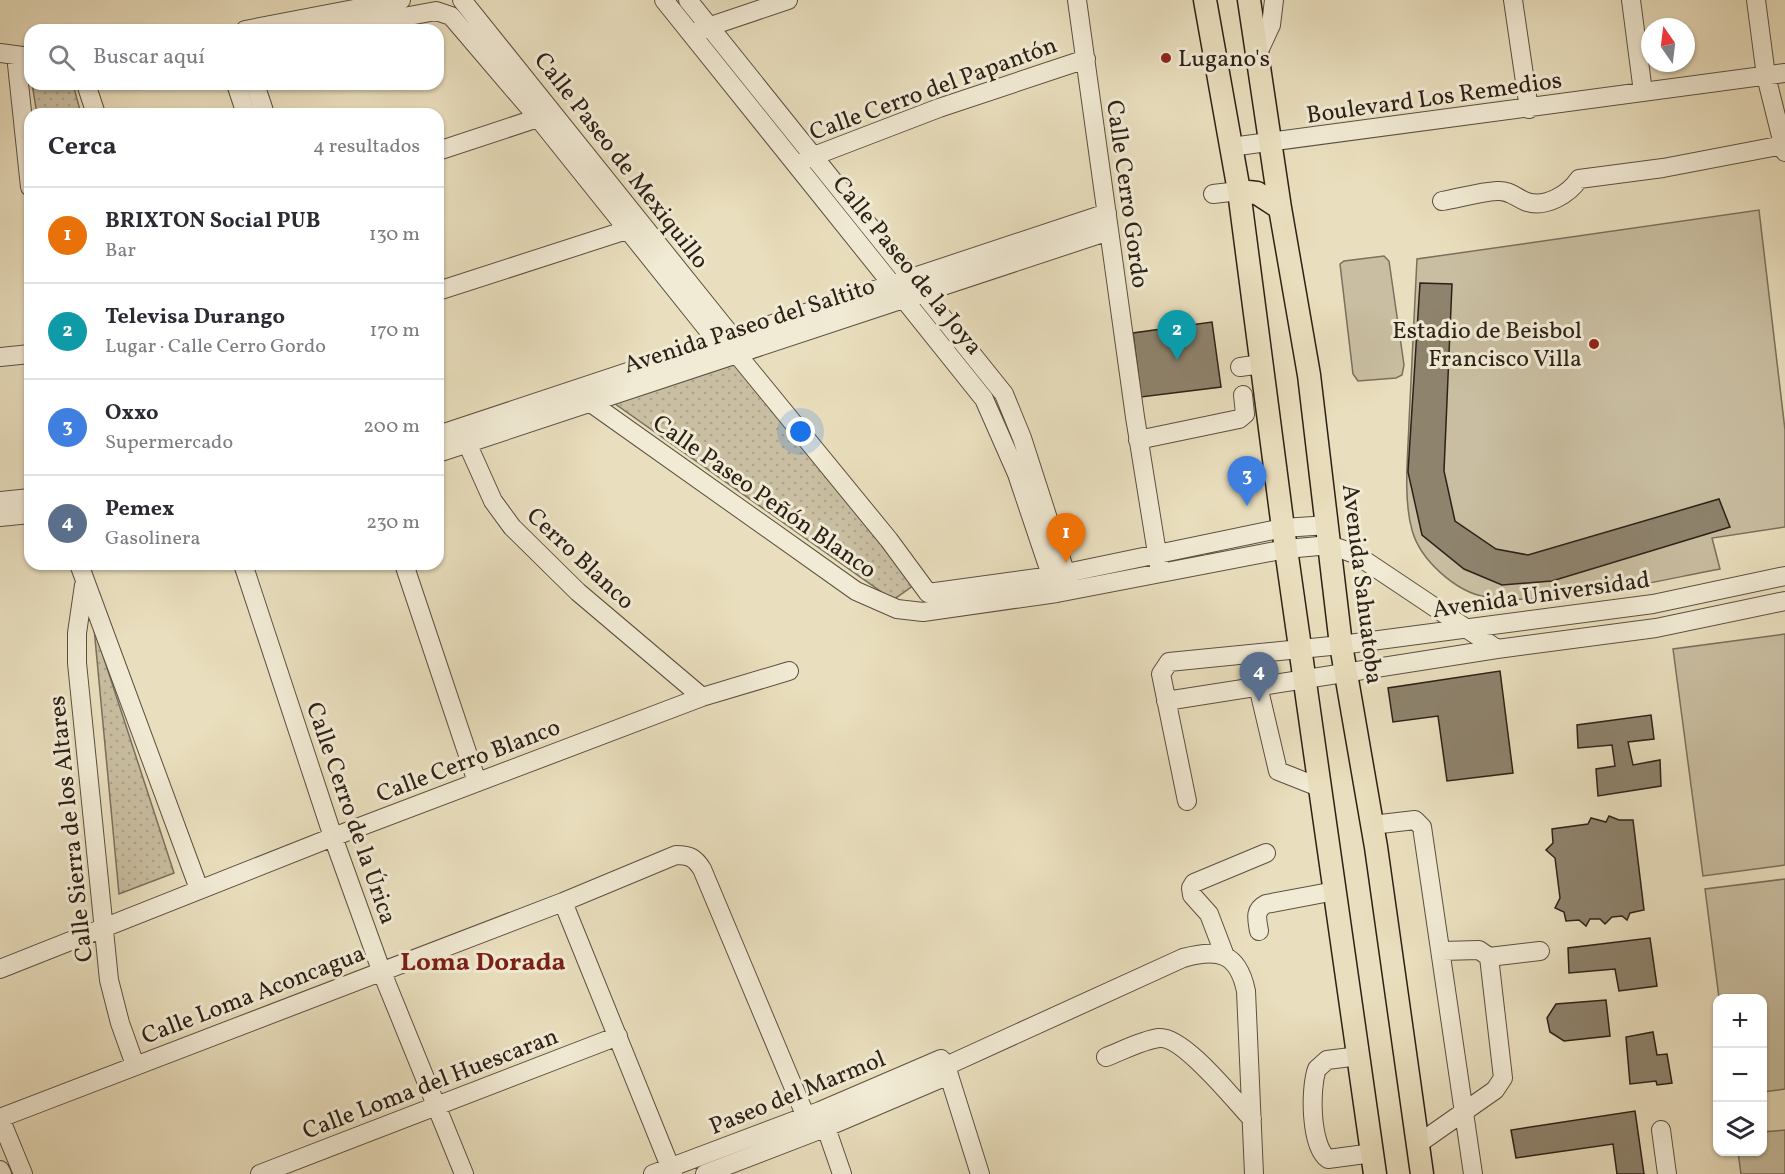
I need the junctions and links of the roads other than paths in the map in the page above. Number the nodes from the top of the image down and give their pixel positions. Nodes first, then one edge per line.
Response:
1 (401, 0) edge
2 (462, 0) edge
3 (664, 0) edge
4 (688, 0) edge
5 (788, 0) edge
6 (1077, 0) edge
7 (1205, 0) edge
8 (1249, 0) edge
9 (1274, 0) edge
10 (1513, 0) edge
11 (1631, 0) edge
12 (1756, 0) edge
13 (449, 6) edge
14 (276, 24) edge
15 (362, 24) edge
16 (710, 26) junction
17 (692, 33) junction
18 (15, 55) edge
19 (1257, 55) junction
20 (1086, 59) junction
21 (1785, 73) edge
22 (1766, 76) junction
23 (88, 90) edge
24 (238, 90) edge
25 (257, 90) edge
26 (1642, 92) junction
27 (94, 108) edge
28 (244, 108) edge
29 (263, 108) edge
30 (1529, 109) junction
31 (547, 115) junction
32 (24, 134) edge
33 (1271, 143) junction
34 (1231, 147) junction
35 (444, 149) edge
36 (1784, 149) edge
37 (815, 156) junction
38 (796, 163) junction
39 (1239, 191) junction
40 (1213, 194) dead end
41 (1442, 201) dead end
42 (1280, 208) junction
43 (1108, 222) junction
44 (635, 227) junction
45 (912, 277) junction
46 (893, 283) junction
47 (444, 289) edge
48 (924, 292) junction
49 (904, 299) junction
50 (731, 347) junction
51 (24, 355) edge
52 (0, 357) edge
53 (574, 391) junction
54 (1244, 395) dead end
55 (589, 403) junction
56 (444, 435) edge
57 (464, 436) junction
58 (1138, 440) junction
59 (444, 449) edge
60 (24, 499) edge
61 (0, 501) edge
62 (24, 515) edge
63 (0, 517) edge
64 (1329, 535) junction
65 (1285, 539) junction
66 (1157, 553) junction
67 (80, 570) edge
68 (245, 570) edge
69 (406, 570) edge
70 (1160, 572) junction
71 (1785, 576) edge
72 (1062, 583) junction
73 (84, 585) junction
74 (928, 593) junction
75 (1785, 601) edge
76 (1653, 604) junction
77 (922, 612) junction
78 (1656, 628) junction
79 (1469, 629) junction
80 (1341, 645) junction
81 (1301, 648) junction
82 (1497, 649) junction
83 (789, 671) dead end
84 (1346, 673) junction
85 (1305, 679) junction
86 (1258, 686) junction
87 (702, 697) junction
88 (1166, 701) junction
89 (477, 782) junction
90 (1321, 788) junction
91 (1187, 801) dead end
92 (1372, 825) junction
93 (333, 837) junction
94 (1266, 852) dead end
95 (199, 889) junction
96 (1335, 891) junction
97 (563, 902) junction
98 (102, 927) junction
99 (1259, 931) dead end
100 (1442, 951) junction
101 (1540, 951) dead end
102 (1225, 956) junction
103 (1489, 957) junction
104 (0, 969) edge
105 (381, 970) junction
106 (618, 1036) junction
107 (1359, 1056) junction
108 (1106, 1057) dead end
109 (135, 1065) junction
110 (945, 1067) junction
111 (436, 1105) junction
112 (1463, 1112) junction
113 (0, 1118) edge
114 (818, 1119) junction
115 (1252, 1119) junction
116 (1661, 1130) dead end
117 (1418, 1144) junction
118 (1374, 1164) edge
119 (0, 1170) edge
120 (666, 1172) edge
121 (2, 1174) edge
122 (23, 1174) edge
123 (260, 1174) edge
124 (464, 1174) edge
125 (705, 1174) edge
126 (842, 1174) edge
127 (980, 1174) edge
128 (1254, 1174) edge
129 (1422, 1174) edge
130 (1473, 1174) edge
131 (1667, 1174) edge

1 - 14 street
2 - 31 street, Calle Paseo de Mexiquillo
3 - 17 street, Calle Paseo de la Joya
4 - 16 street, Calle Paseo de la Joya
5 - 16 street
6 - 20 street, Calle Cerro Gordo
7 - 34 main road
8 - 19 main road, Avenida Sahuatoba
9 - 19 street
10 - 30 street
11 - 26 street
12 - 22 street
13 - 15 street
13 - 31 street, Calle Paseo de Mexiquillo
16 - 17 street
16 - 37 street, Calle Paseo de la Joya
17 - 38 street, Calle Paseo de la Joya
18 - 32 street
19 - 33 main road, Avenida Sahuatoba
20 - 37 street, Calle Cerro del Papantón
20 - 43 street, Calle Cerro Gordo
21 - 22 street, Boulevard Los Remedios
22 - 26 street, Boulevard Los Remedios
22 - 36 street
23 - 27 street
24 - 28 street
25 - 29 street
26 - 30 street, Boulevard Los Remedios
30 - 33 street, Boulevard Los Remedios
31 - 35 street
31 - 44 street, Calle Paseo de Mexiquillo
33 - 34 street, Boulevard Los Remedios
33 - 42 main road, Avenida Sahuatoba
34 - 39 main road
36 - 41 street
37 - 38 street, Calle Cerro del Papantón
37 - 45 street, Calle Paseo de la Joya
38 - 46 street, Calle Paseo de la Joya
39 - 40 street
39 - 42 main road
39 - 65 main road
42 - 64 main road, Avenida Sahuatoba
43 - 45 street, Avenida Paseo del Saltito
43 - 48 street, Avenida Paseo del Saltito
43 - 58 street, Calle Cerro Gordo
44 - 47 street
44 - 50 street, Calle Paseo de Mexiquillo
45 - 46 street, Avenida Paseo del Saltito
45 - 48 street, Calle Paseo de la Joya
46 - 49 street, Calle Paseo de la Joya
46 - 50 street, Avenida Paseo del Saltito
48 - 49 street, Avenida Paseo del Saltito
48 - 72 street, Calle Paseo de la Joya
49 - 50 street, Avenida Paseo del Saltito
49 - 72 street, Calle Paseo de la Joya
50 - 53 street, Avenida Paseo del Saltito
50 - 55 street, Avenida Paseo del Saltito
50 - 74 street, Calle Paseo de Mexiquillo
51 - 52 street
53 - 55 street, Calle Paseo Peñón Blanco
53 - 57 street, Avenida Paseo del Saltito
54 - 58 street
55 - 57 street, Avenida Paseo del Saltito
55 - 77 street, Calle Paseo Peñón Blanco
56 - 57 street, Avenida Paseo del Saltito
57 - 59 street, Avenida Paseo del Saltito
57 - 87 street, Cerro Blanco
58 - 66 street, Calle Cerro Gordo
60 - 61 street
62 - 63 street
64 - 65 street
64 - 79 street
64 - 80 main road, Avenida Sahuatoba
65 - 66 street, Calle Paseo Peñón Blanco
65 - 70 street, Calle Paseo Peñón Blanco
65 - 81 main road
66 - 70 street, Calle Cerro Gordo
66 - 72 street, Calle Paseo Peñón Blanco
67 - 73 street, Calle Sierra de los Altares
68 - 93 street, Calle Cerro de la Úrica
69 - 89 street
70 - 72 street, Calle Paseo Peñón Blanco
71 - 76 street, Avenida Universidad
72 - 74 street, Calle Paseo Peñón Blanco
72 - 77 street, Calle Paseo Peñón Blanco
73 - 95 street, Calle Sierra de los Altares
73 - 98 street, Calle Sierra de los Altares
74 - 77 street
75 - 78 street, Avenida Universidad
76 - 78 street
76 - 79 street, Avenida Universidad
78 - 82 street, Avenida Universidad
79 - 80 street, Avenida Universidad
79 - 82 street
80 - 81 street, Avenida Universidad
80 - 84 main road, Avenida Sahuatoba
81 - 85 main road
81 - 88 street, Avenida Universidad
82 - 84 street, Avenida Universidad
83 - 87 street, Calle Cerro Blanco
84 - 85 street, Avenida Universidad
84 - 92 main road, Avenida Sahuatoba
85 - 86 street, Avenida Universidad
85 - 90 main road
86 - 88 street, Avenida Universidad
86 - 90 street
87 - 89 street, Calle Cerro Blanco
88 - 91 street
89 - 93 street, Calle Cerro Blanco
90 - 96 main road
92 - 100 street
92 - 117 main road, Avenida Sahuatoba
93 - 95 street, Calle Cerro Blanco
93 - 105 street, Calle Cerro de la Úrica
94 - 102 street
95 - 98 street, Calle Cerro Blanco
96 - 99 street
96 - 107 main road
97 - 105 street, Calle Loma Aconcagua
97 - 106 street
97 - 114 street, Calle Loma Aconcagua
98 - 104 street, Calle Cerro Blanco
98 - 109 street, Calle Sierra de los Altares
100 - 103 street
100 - 112 street
101 - 103 street
102 - 110 street, Paseo del Marmol
102 - 115 street
103 - 112 street
105 - 109 street, Calle Loma Aconcagua
105 - 111 street, Calle Cerro de la Úrica
106 - 111 street, Calle Loma del Huescaran
106 - 120 street
107 - 118 main road
107 - 118 street
108 - 115 street
109 - 113 street, Calle Loma Aconcagua
110 - 114 street, Paseo del Marmol
110 - 127 street
111 - 123 street, Calle Loma del Huescaran
111 - 124 street, Calle Cerro de la Úrica
112 - 117 street
112 - 130 street
113 - 122 street
114 - 120 street, Paseo del Marmol
114 - 125 street, Paseo del Marmol
114 - 126 street
115 - 128 street
116 - 131 street
117 - 129 main road, Avenida Sahuatoba
119 - 121 street

